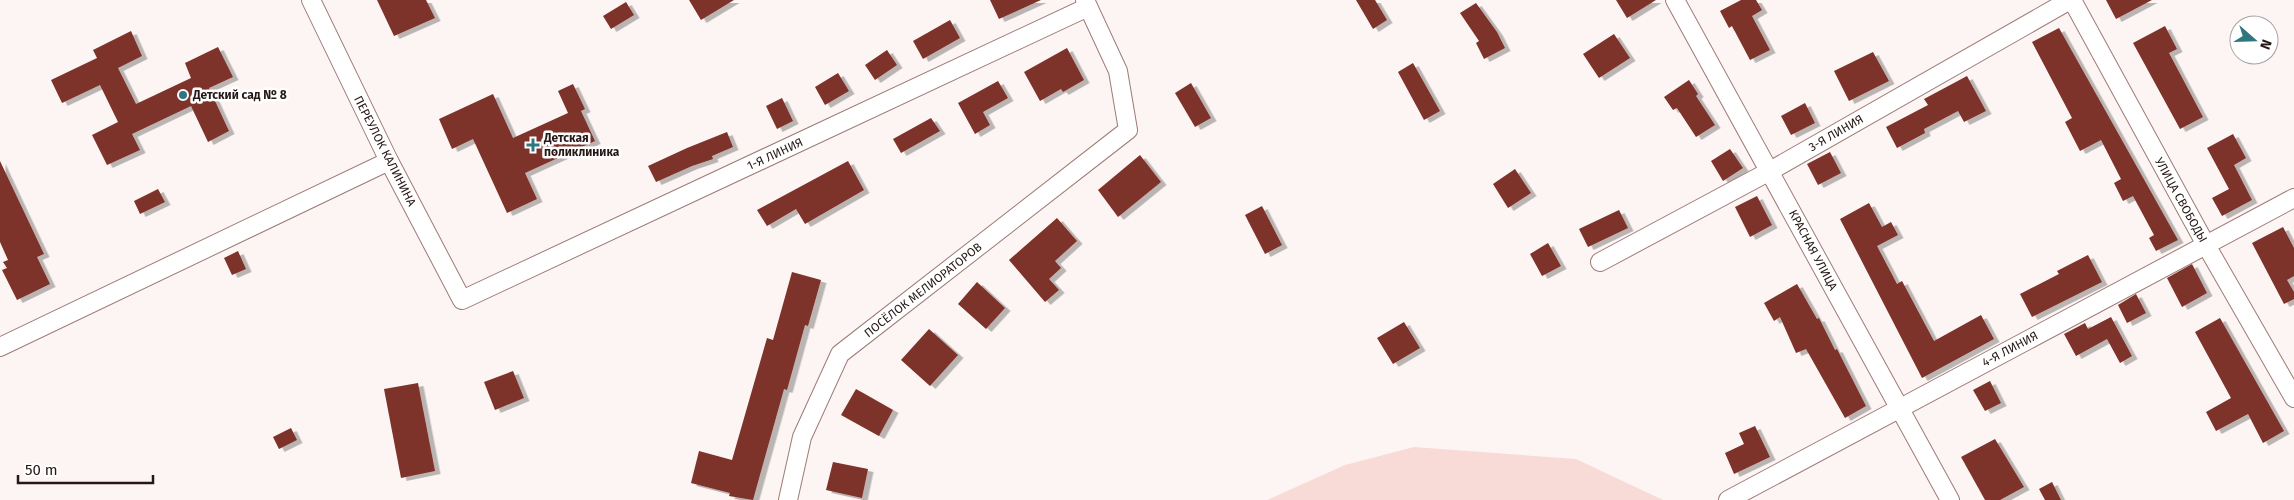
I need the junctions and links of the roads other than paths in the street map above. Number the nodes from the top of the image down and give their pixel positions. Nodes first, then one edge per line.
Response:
1 (311, 0) edge
2 (1675, 0) edge
3 (2071, 0) edge
4 (1087, 4) edge
5 (389, 161) junction
6 (1770, 171) junction
7 (2294, 198) edge
8 (2206, 245) junction
9 (1600, 262) dead end
10 (462, 300) joint
11 (0, 347) edge
12 (2294, 398) edge
13 (1899, 408) junction
14 (788, 500) edge
15 (1728, 500) edge
16 (1950, 500) edge

1 - 5 street, ПЕРЕУЛОК КАЛИНИНА
2 - 6 street, КРАСНАЯ УЛИЦА
3 - 6 street, 3-Я ЛИНИЯ
3 - 8 street, УЛИЦА СВОБОДЫ
4 - 10 street, 1-Я ЛИНИЯ
4 - 14 street, ПОСЁЛОК МЕЛИОРАТОРОВ
5 - 10 street, ПЕРЕУЛОК КАЛИНИНА
5 - 11 street
6 - 9 street, 3-Я ЛИНИЯ
6 - 13 street, КРАСНАЯ УЛИЦА
7 - 8 street, 4-Я ЛИНИЯ
8 - 12 street, УЛИЦА СВОБОДЫ
8 - 13 street, 4-Я ЛИНИЯ
13 - 15 street, 4-Я ЛИНИЯ
13 - 16 street, КРАСНАЯ УЛИЦА

